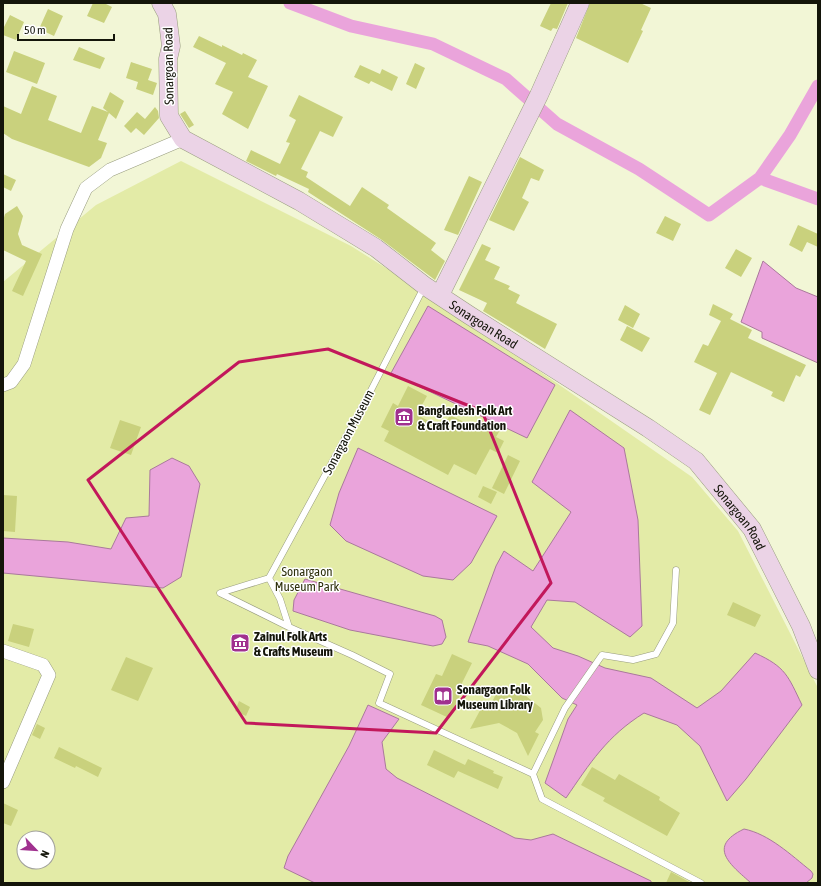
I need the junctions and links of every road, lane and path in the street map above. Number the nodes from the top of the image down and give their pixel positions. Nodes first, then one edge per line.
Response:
1 (161, 3) edge
2 (580, 3) edge
3 (183, 140) junction
4 (432, 290) junction
5 (3, 384) edge
6 (676, 570) dead end
7 (269, 578) junction
8 (289, 627) junction
9 (3, 651) edge
10 (818, 670) edge
11 (533, 774) junction
12 (3, 782) edge
13 (702, 883) edge

1 - 3 main road, Sonargoan Road
2 - 4 main road
3 - 4 main road, Sonargoan Road
3 - 5 street
4 - 7 lane, Sonargaon Museum
4 - 10 main road, Sonargoan Road
6 - 11 lane
7 - 8 lane
7 - 8 lane
8 - 11 lane
9 - 12 street
11 - 13 lane

